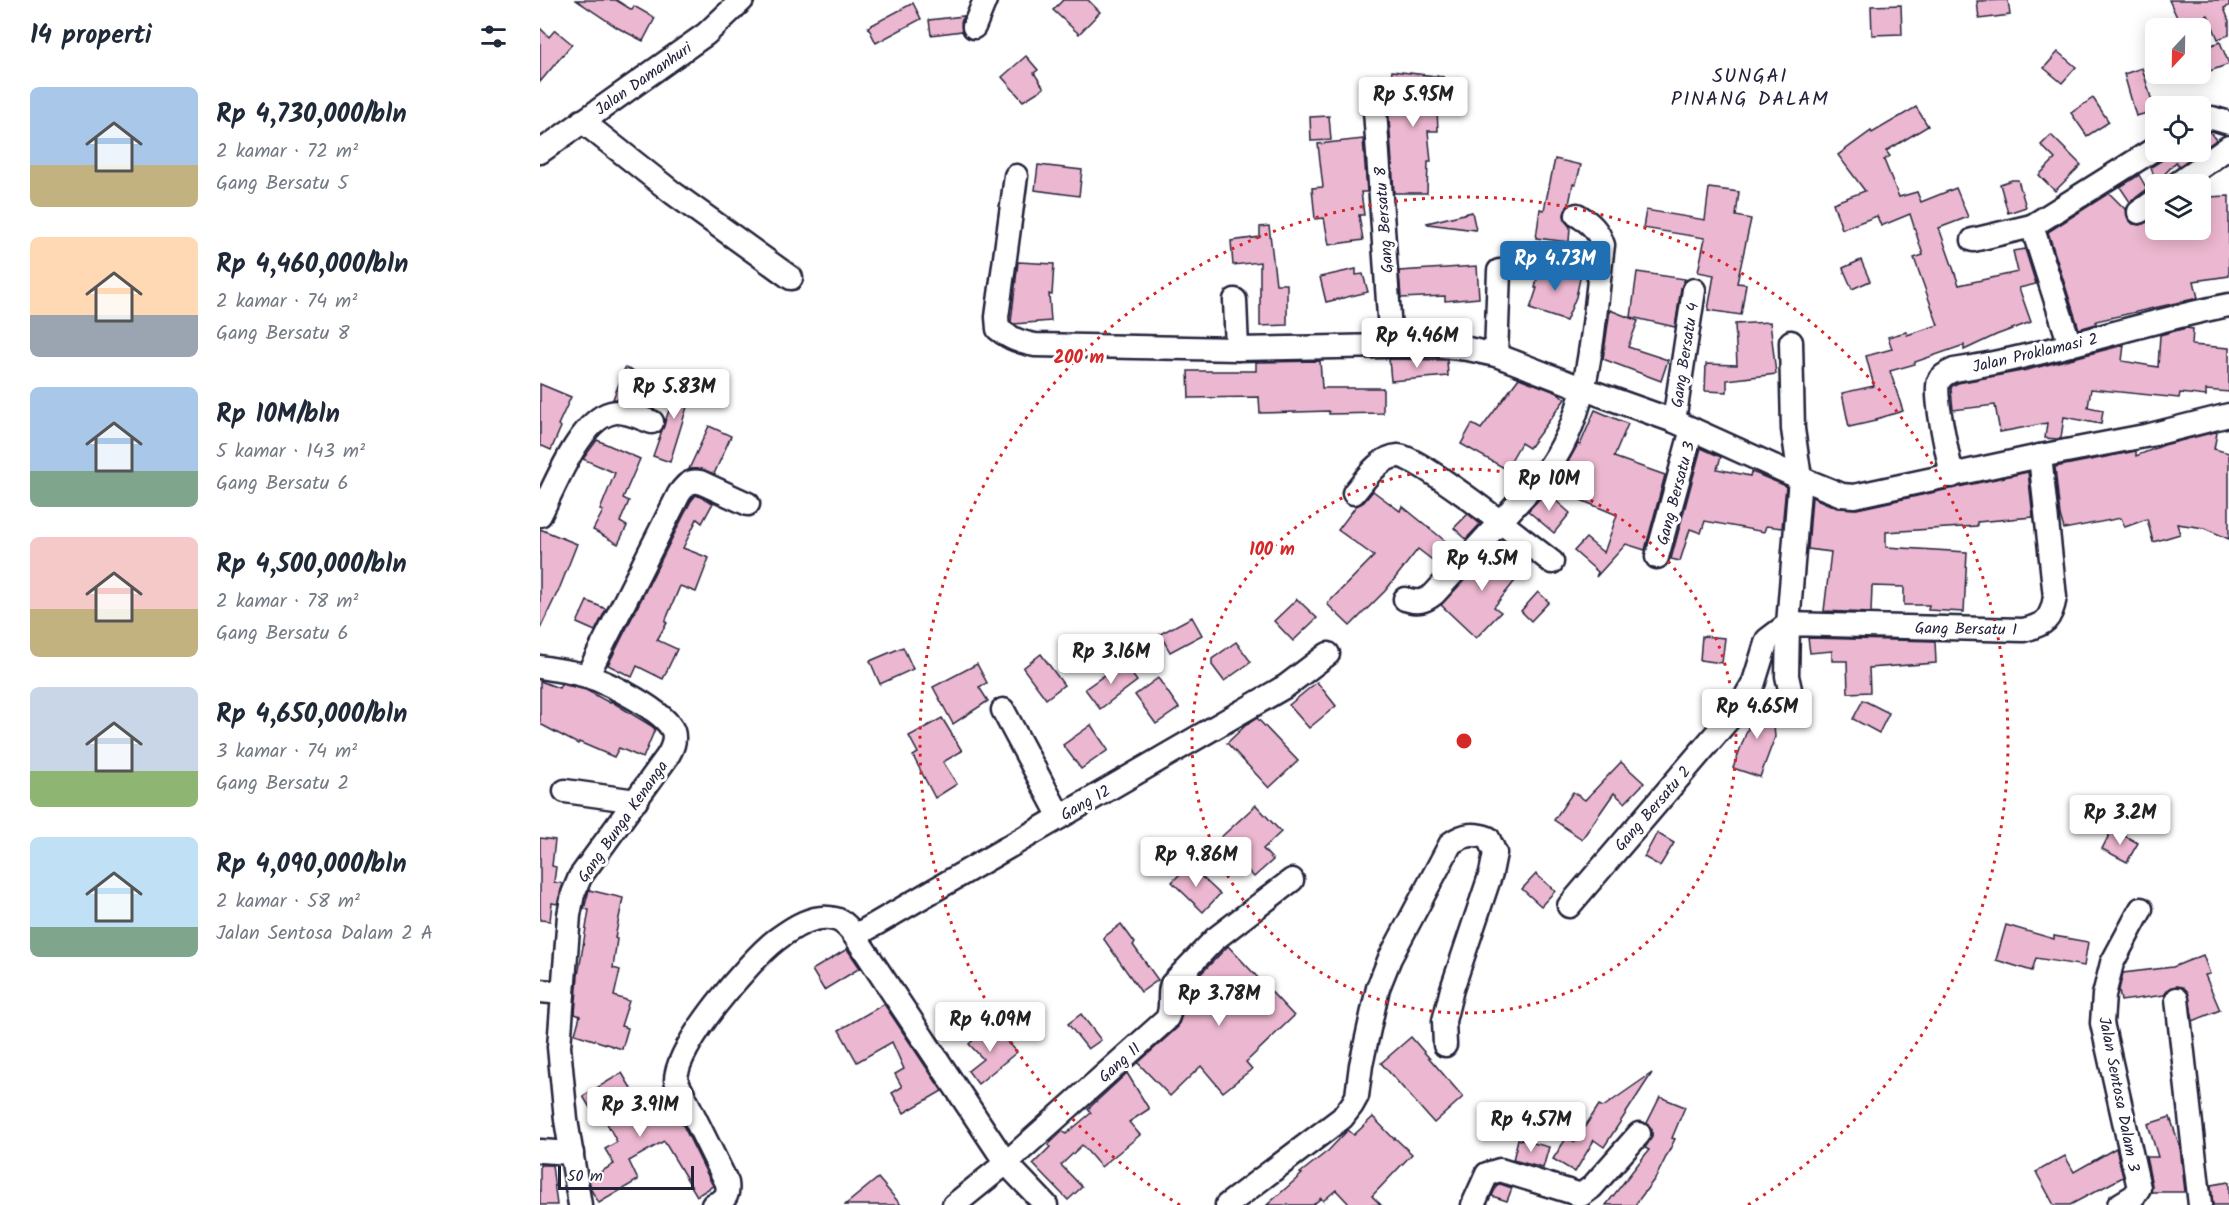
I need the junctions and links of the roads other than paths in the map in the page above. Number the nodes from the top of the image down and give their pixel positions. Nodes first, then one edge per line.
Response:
1 (742, 0) edge
2 (985, 0) edge
3 (974, 27) dead end
4 (1374, 94) dead end
5 (2211, 118) edge
6 (582, 121) junction
7 (2229, 123) edge
8 (2229, 147) edge
9 (540, 152) edge
10 (2145, 155) edge
11 (2191, 174) edge
12 (1016, 176) dead end
13 (1577, 215) dead end
14 (2032, 225) junction
15 (1973, 240) dead end
16 (1499, 272) dead end
17 (791, 278) dead end
18 (1694, 290) dead end
19 (1235, 300) dead end
20 (2229, 305) edge
21 (1791, 342) dead end
22 (2070, 345) junction
23 (1391, 346) junction
24 (1237, 350) junction
25 (1496, 355) junction
26 (1584, 389) junction
27 (2229, 415) edge
28 (652, 422) dead end
29 (1683, 425) junction
30 (2040, 456) junction
31 (1952, 476) junction
32 (1800, 478) junction
33 (1354, 493) dead end
34 (748, 504) dead end
35 (540, 515) edge
36 (1501, 523) junction
37 (1657, 557) dead end
38 (1552, 562) dead end
39 (1405, 599) dead end
40 (1788, 624) junction
41 (1328, 654) dead end
42 (540, 667) edge
43 (588, 676) junction
44 (1794, 707) dead end
45 (1003, 710) dead end
46 (565, 791) dead end
47 (636, 801) junction
48 (1059, 817) junction
49 (1292, 880) dead end
50 (1569, 906) dead end
51 (2141, 909) dead end
52 (860, 944) junction
53 (540, 991) edge
54 (563, 993) junction
55 (2177, 999) dead end
56 (1445, 1046) dead end
57 (1639, 1134) dead end
58 (540, 1151) edge
59 (572, 1153) junction
60 (1006, 1163) junction
61 (580, 1205) edge
62 (713, 1205) edge
63 (954, 1205) edge
64 (1046, 1205) edge
65 (1227, 1205) edge
66 (1473, 1205) edge
67 (2119, 1205) edge
68 (2200, 1205) edge

1 - 6 street, Jalan Damanhuri
2 - 3 street
4 - 23 street, Gang Bersatu 8
5 - 7 street
6 - 9 street, Jalan Damanhuri
6 - 17 street
8 - 11 street
10 - 14 street
12 - 24 street
13 - 26 street
14 - 15 street
14 - 22 street
16 - 25 street
18 - 29 street, Gang Bersatu 4
19 - 24 street
20 - 22 street, Jalan Proklamasi 2
21 - 32 street
22 - 31 street, Jalan Proklamasi 2
23 - 24 street
23 - 25 street
25 - 26 street
26 - 29 street
26 - 36 street
27 - 30 street
28 - 35 street
29 - 32 street
29 - 37 street, Gang Bersatu 3
30 - 31 street
30 - 40 street, Gang Bersatu 1
31 - 32 street
32 - 40 street
33 - 36 street
34 - 43 street
36 - 38 street
36 - 39 street
40 - 44 street
40 - 50 street, Gang Bersatu 2
41 - 48 street, Gang 12
42 - 43 street, Gang Bunga Kenanga
43 - 47 street, Gang Bunga Kenanga
45 - 48 street
46 - 47 street
47 - 54 street, Gang Bunga Kenanga
48 - 52 street, Gang 12
49 - 60 street, Gang 11
51 - 67 street, Jalan Sentosa Dalam 3
52 - 60 street
52 - 62 street
53 - 54 street
54 - 59 street, Gang Bunga Kenanga
55 - 68 street
56 - 65 street
57 - 66 street
58 - 59 street
59 - 61 street, Gang Bunga Kenanga
60 - 63 street, Gang 11
60 - 64 street

